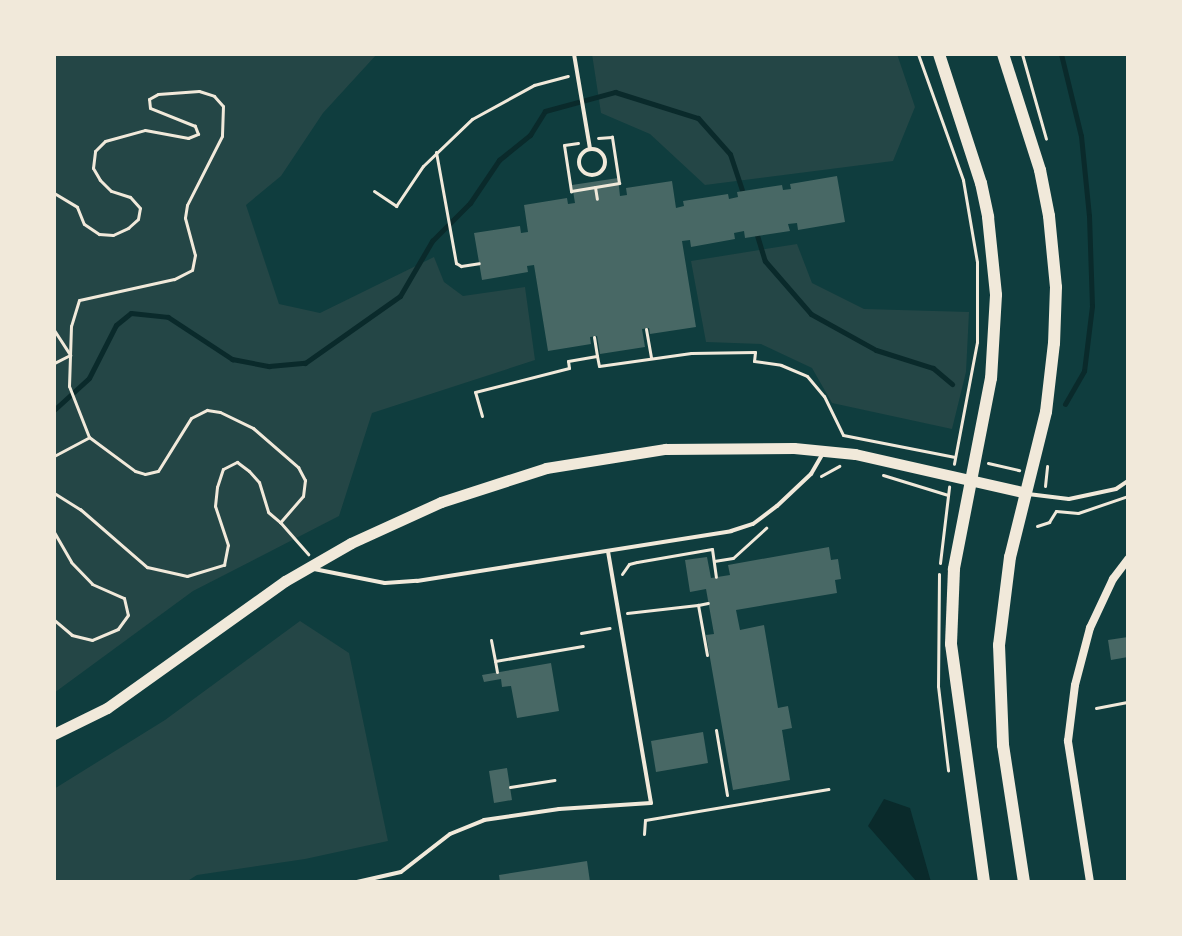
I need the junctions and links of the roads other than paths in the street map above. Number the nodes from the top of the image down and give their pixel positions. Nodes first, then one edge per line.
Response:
1 (574, 54) edge
2 (939, 54) edge
3 (1003, 54) edge
4 (590, 149) junction
5 (824, 450) junction
6 (970, 480) junction
7 (1128, 481) edge
8 (1026, 493) junction
9 (608, 552) junction
10 (1128, 559) edge
11 (311, 565) junction
12 (54, 734) edge
13 (316, 882) edge
14 (355, 882) edge
15 (984, 882) edge
16 (1024, 882) edge
17 (1090, 882) edge

1 - 4 lane
2 - 6 main road
3 - 8 main road
4 - 4 lane
5 - 6 street
5 - 9 lane
5 - 11 street
6 - 8 street
6 - 15 main road
7 - 8 lane
8 - 16 main road
9 - 11 lane
9 - 14 lane
10 - 17 street
11 - 12 street
13 - 14 lane

